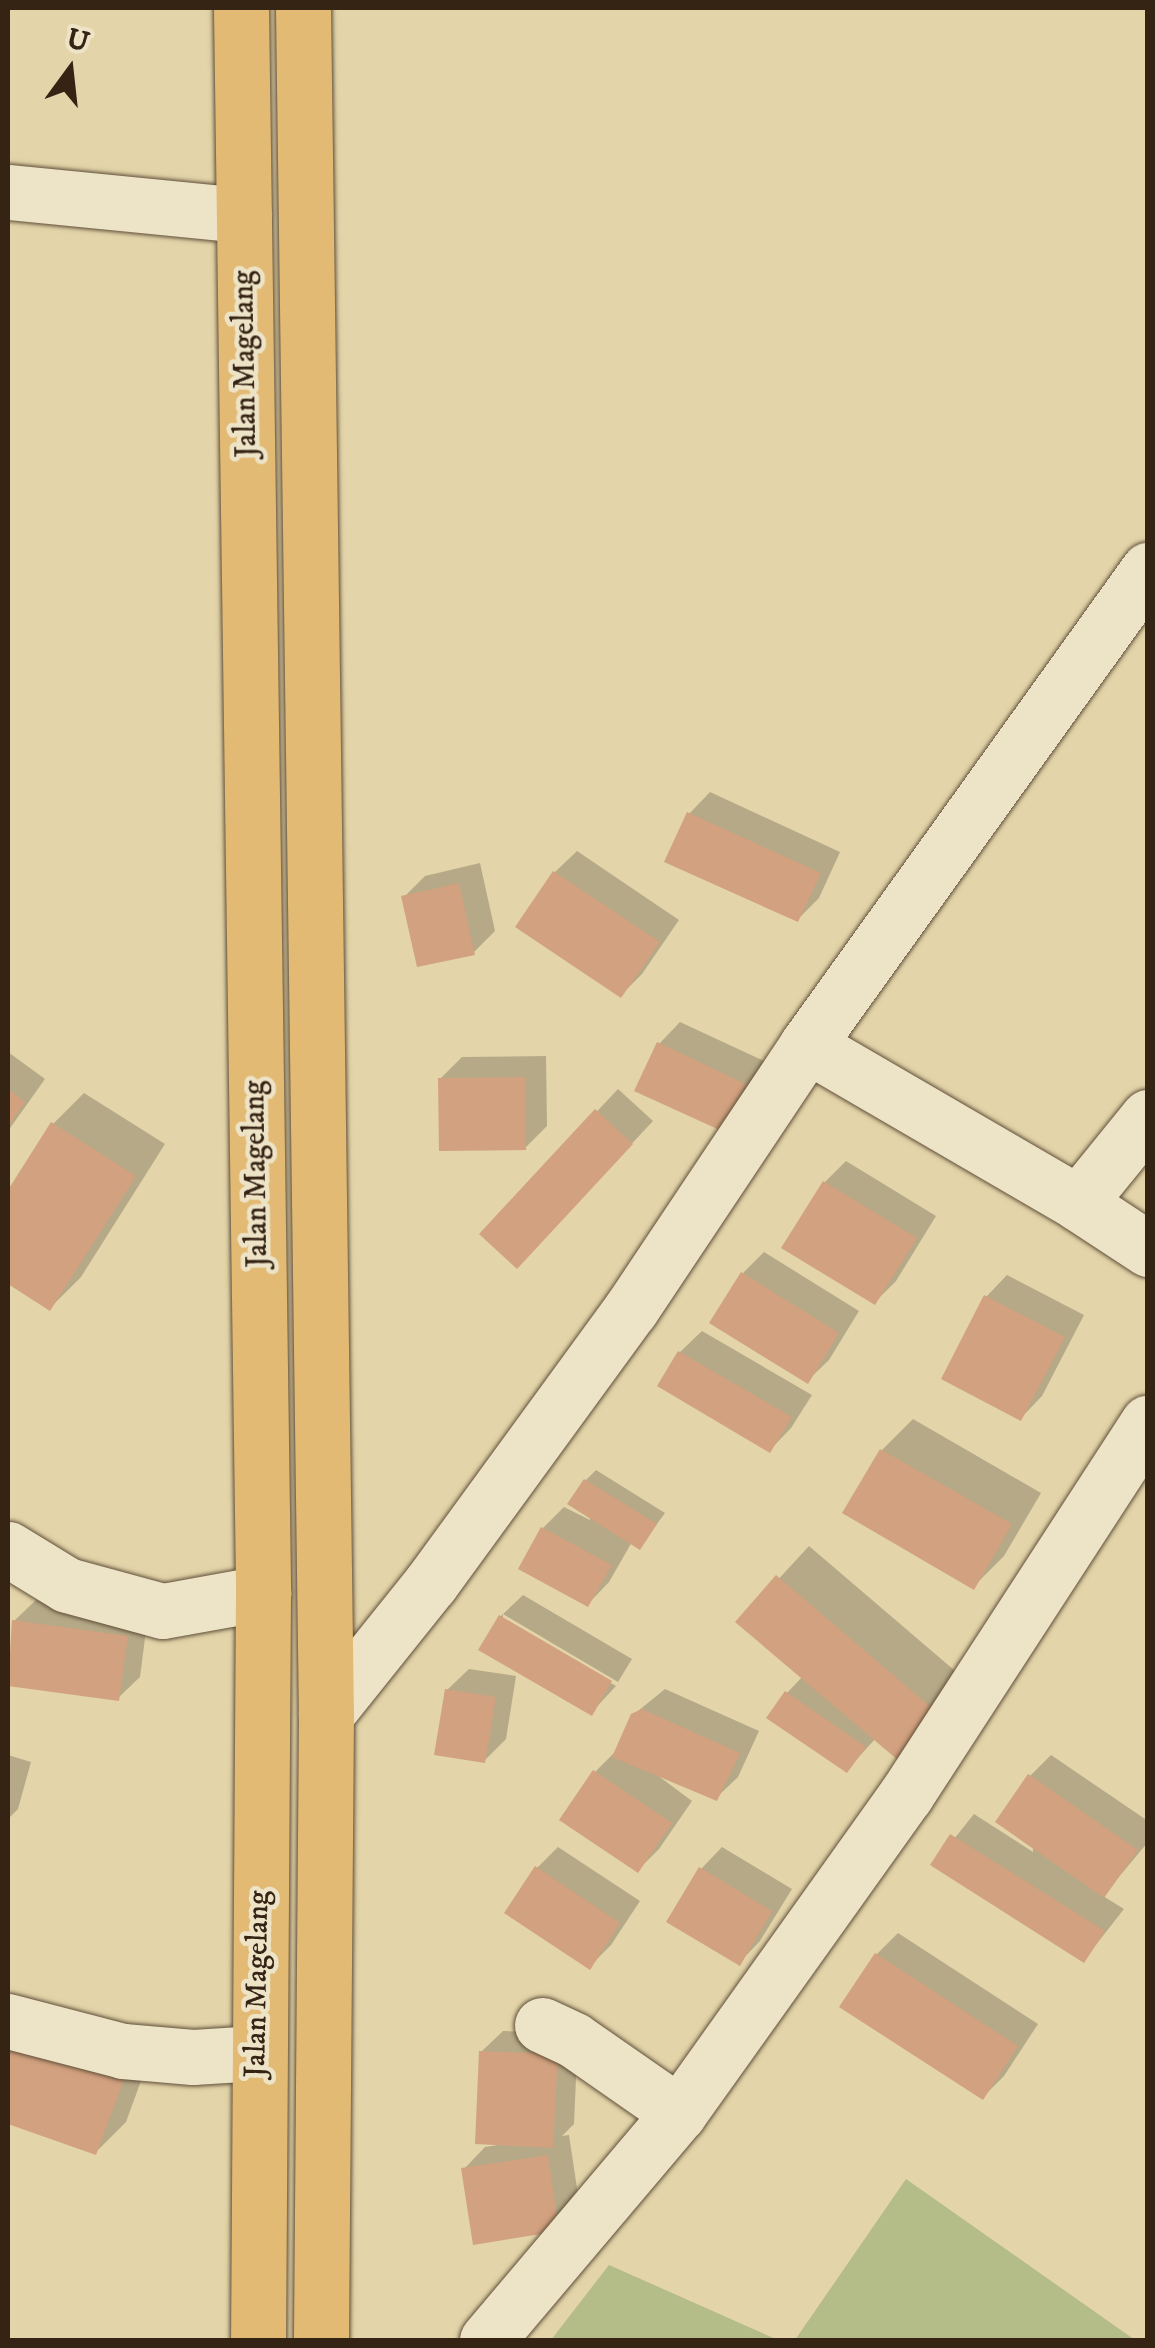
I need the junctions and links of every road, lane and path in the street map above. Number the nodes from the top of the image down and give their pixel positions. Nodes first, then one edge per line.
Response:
1 (241, 8) edge
2 (303, 8) edge
3 (8, 192) edge
4 (244, 216) junction
5 (1148, 570) edge
6 (807, 1044) junction
7 (1148, 1117) edge
8 (1078, 1203) junction
9 (1148, 1249) edge
10 (1148, 1423) edge
11 (8, 1548) edge
12 (263, 1592) junction
13 (326, 1714) junction
14 (8, 2021) edge
15 (542, 2025) dead end
16 (257, 2053) junction
17 (678, 2114) junction
18 (258, 2340) edge
19 (321, 2340) edge
20 (487, 2340) edge

1 - 4 highway, Jalan Magelang
2 - 13 highway, Jalan Magelang
3 - 4 street
4 - 12 highway, Jalan Magelang
5 - 6 street
6 - 8 street
6 - 13 street
7 - 8 street
8 - 9 street
10 - 17 street
11 - 12 street
12 - 16 highway, Jalan Magelang
13 - 19 highway, Jalan Magelang
14 - 16 street
15 - 17 street
16 - 18 highway, Jalan Magelang
17 - 20 street

